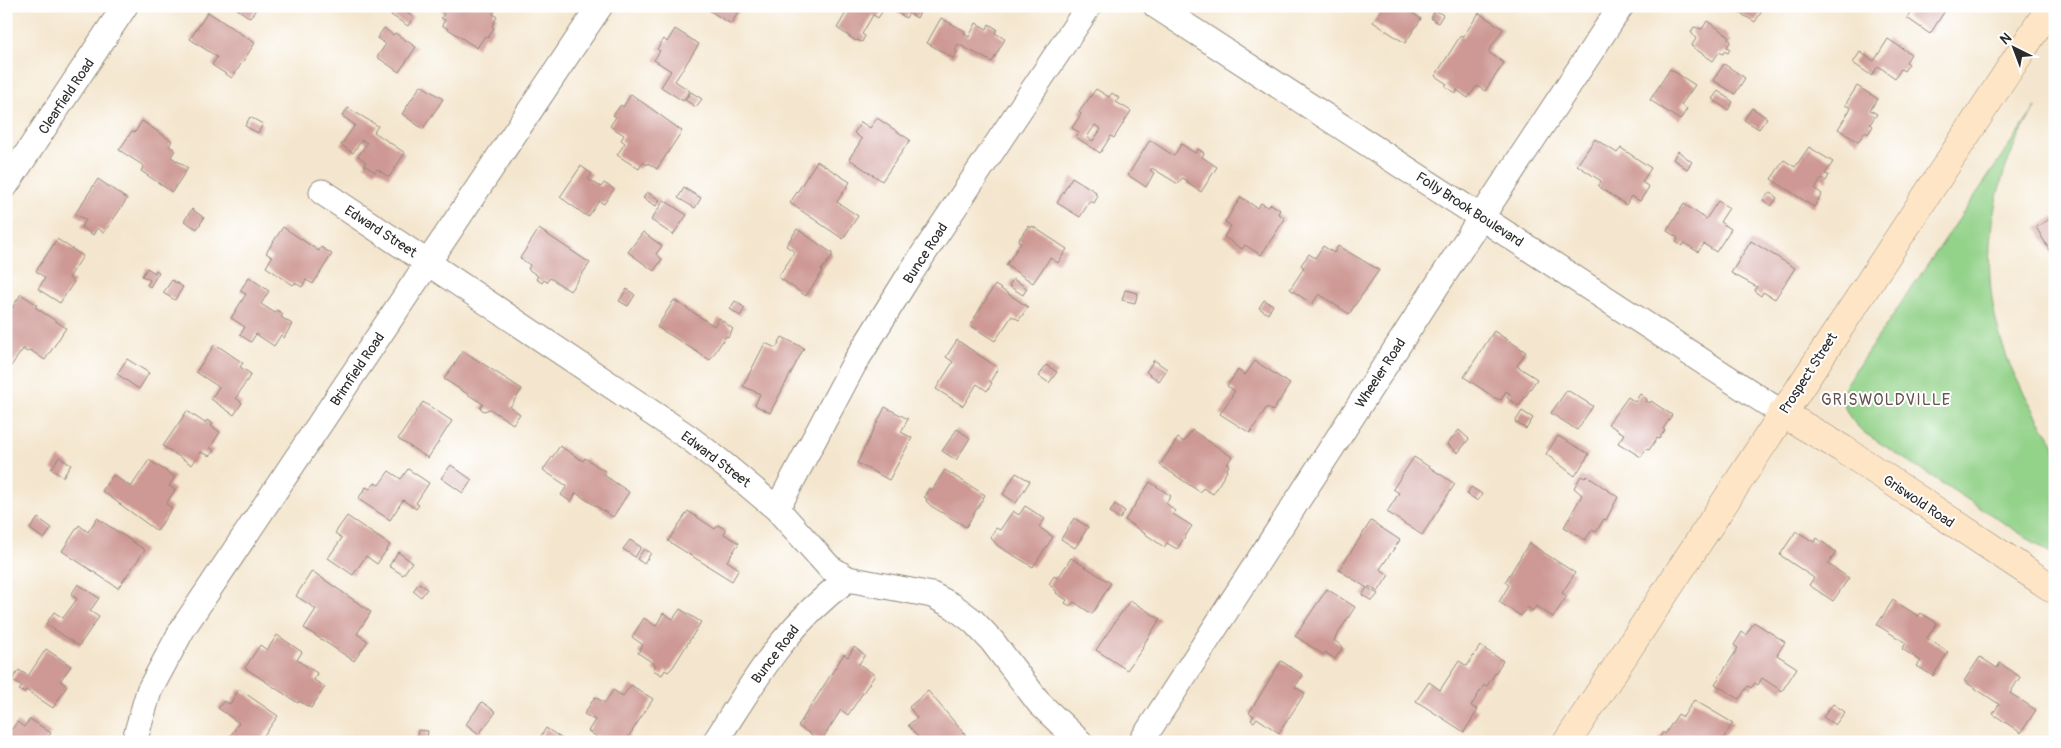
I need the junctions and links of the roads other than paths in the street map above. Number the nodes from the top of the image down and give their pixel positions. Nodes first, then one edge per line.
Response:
1 (126, 6) edge
2 (600, 6) edge
3 (1089, 6) edge
4 (1156, 6) edge
5 (1621, 6) edge
6 (2051, 6) edge
7 (6, 185) edge
8 (322, 192) dead end
9 (1482, 216) junction
10 (429, 263) junction
11 (1782, 413) junction
12 (777, 509) junction
13 (848, 579) junction
14 (2055, 590) edge
15 (134, 742) edge
16 (715, 742) edge
17 (1080, 742) edge
18 (1141, 742) edge
19 (1567, 742) edge

1 - 7 street, Clearfield Road
2 - 10 street, Brimfield Road
3 - 12 street, Bunce Road
4 - 9 street, Folly Brook Boulevard
5 - 9 street, Wheeler Road
6 - 11 main road, Prospect Street
8 - 10 street, Edward Street
9 - 11 street, Folly Brook Boulevard
9 - 18 street, Wheeler Road
10 - 12 street, Edward Street
10 - 15 street, Brimfield Road
11 - 14 main road, Griswold Road
11 - 19 main road, Prospect Street
12 - 13 street, Edward Street
13 - 16 street, Bunce Road
13 - 17 street, Edward Street

